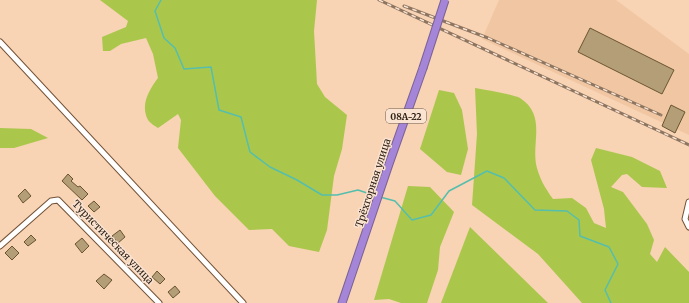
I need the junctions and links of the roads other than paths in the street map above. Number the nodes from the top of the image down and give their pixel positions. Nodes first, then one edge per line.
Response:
1 (445, 0) edge
2 (0, 42) edge
3 (689, 202) edge
4 (689, 228) edge
5 (0, 246) edge
6 (159, 303) edge
7 (243, 303) edge
8 (342, 303) edge

1 - 8 highway, Трёхгорная улица / 08А-22, bridge
2 - 7 street
3 - 4 street
5 - 6 street, Туристическая улица

